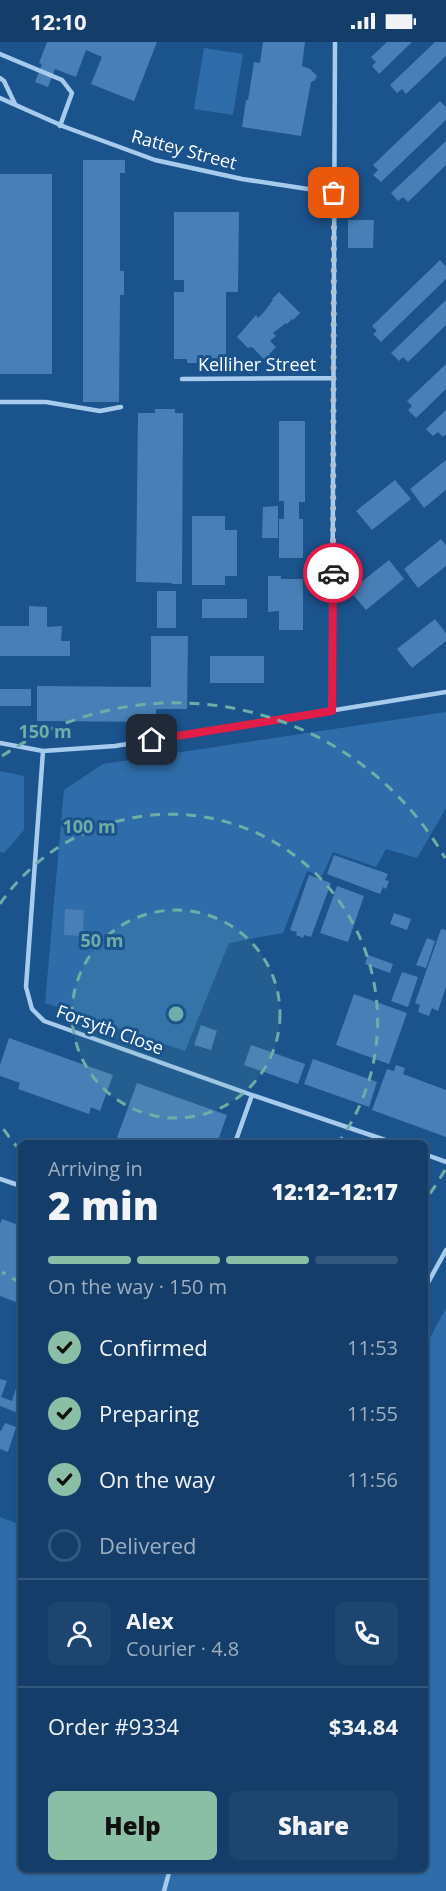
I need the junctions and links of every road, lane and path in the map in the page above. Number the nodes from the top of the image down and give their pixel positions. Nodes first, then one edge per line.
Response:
1 (335, 42) edge
2 (0, 54) edge
3 (0, 78) edge
4 (0, 98) edge
5 (15, 105) junction
6 (60, 126) junction
7 (334, 193) junction
8 (333, 378) junction
9 (182, 379) dead end
10 (0, 402) edge
11 (121, 407) dead end
12 (446, 692) edge
13 (332, 711) junction
14 (0, 743) edge
15 (43, 751) junction
16 (252, 1095) junction
17 (236, 1140) edge
18 (385, 1140) edge
19 (428, 1155) edge
20 (446, 1162) edge
21 (0, 1179) edge
22 (18, 1185) edge
23 (446, 1250) edge
24 (428, 1283) edge
25 (169, 1872) edge
26 (164, 1891) edge

1 - 7 lane
2 - 6 lane
3 - 5 lane
4 - 5 lane, Rattey Street
5 - 6 lane, Rattey Street
6 - 7 lane, Rattey Street
7 - 8 lane
8 - 9 lane, Kelliher Street
8 - 13 lane
10 - 11 lane
12 - 13 lane
13 - 15 lane
14 - 15 lane
15 - 16 lane, Forsyth Close
16 - 17 lane
16 - 18 lane, Forsyth Close
19 - 20 lane
21 - 22 lane
23 - 24 lane
25 - 26 lane

